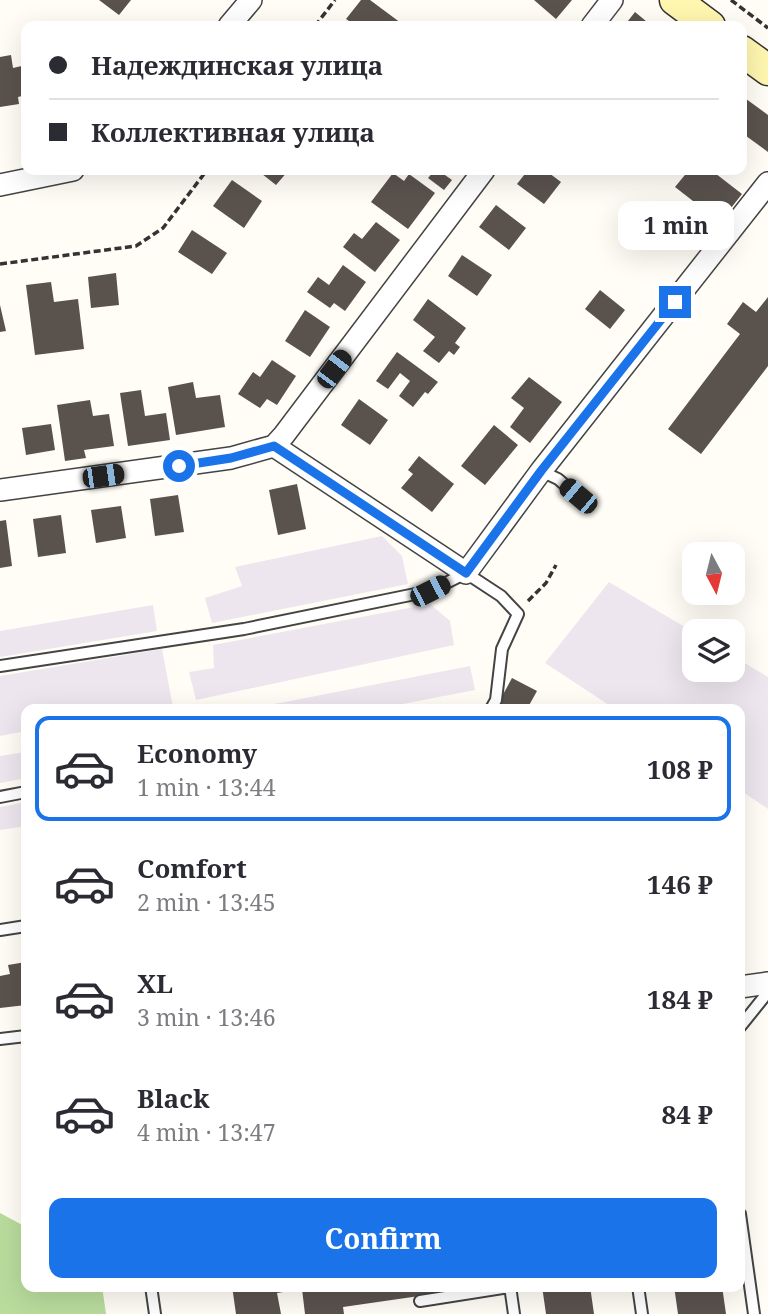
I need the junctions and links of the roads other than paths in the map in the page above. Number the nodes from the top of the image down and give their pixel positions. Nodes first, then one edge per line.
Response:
1 (251, 0) edge
2 (612, 0) edge
3 (675, 0) edge
4 (233, 21) edge
5 (596, 21) edge
6 (703, 21) edge
7 (747, 55) edge
8 (768, 70) edge
9 (49, 175) edge
10 (480, 175) edge
11 (768, 183) edge
12 (0, 185) edge
13 (274, 446) junction
14 (541, 471) junction
15 (0, 490) edge
16 (578, 496) dead end
17 (466, 573) junction
18 (0, 667) edge
19 (493, 704) edge
20 (21, 793) edge
21 (0, 797) edge
22 (21, 927) edge
23 (0, 930) edge
24 (768, 983) edge
25 (745, 987) edge
26 (768, 992) edge
27 (745, 1021) edge
28 (21, 1037) edge
29 (0, 1039) edge
30 (745, 1250) edge
31 (152, 1292) edge
32 (478, 1292) edge
33 (511, 1292) edge
34 (639, 1292) edge
35 (420, 1301) dead end
36 (155, 1314) edge
37 (514, 1314) edge
38 (642, 1314) edge
39 (754, 1314) edge

1 - 4 street
2 - 5 street
3 - 6 street
7 - 8 street
9 - 12 street
10 - 13 street
11 - 14 street
13 - 15 street
13 - 17 street
14 - 16 lane
14 - 17 street
17 - 18 lane
17 - 19 lane
20 - 21 lane
22 - 23 lane
24 - 25 street
26 - 27 lane
28 - 29 lane
30 - 39 lane
31 - 36 lane
32 - 35 lane
33 - 37 lane
34 - 38 lane

